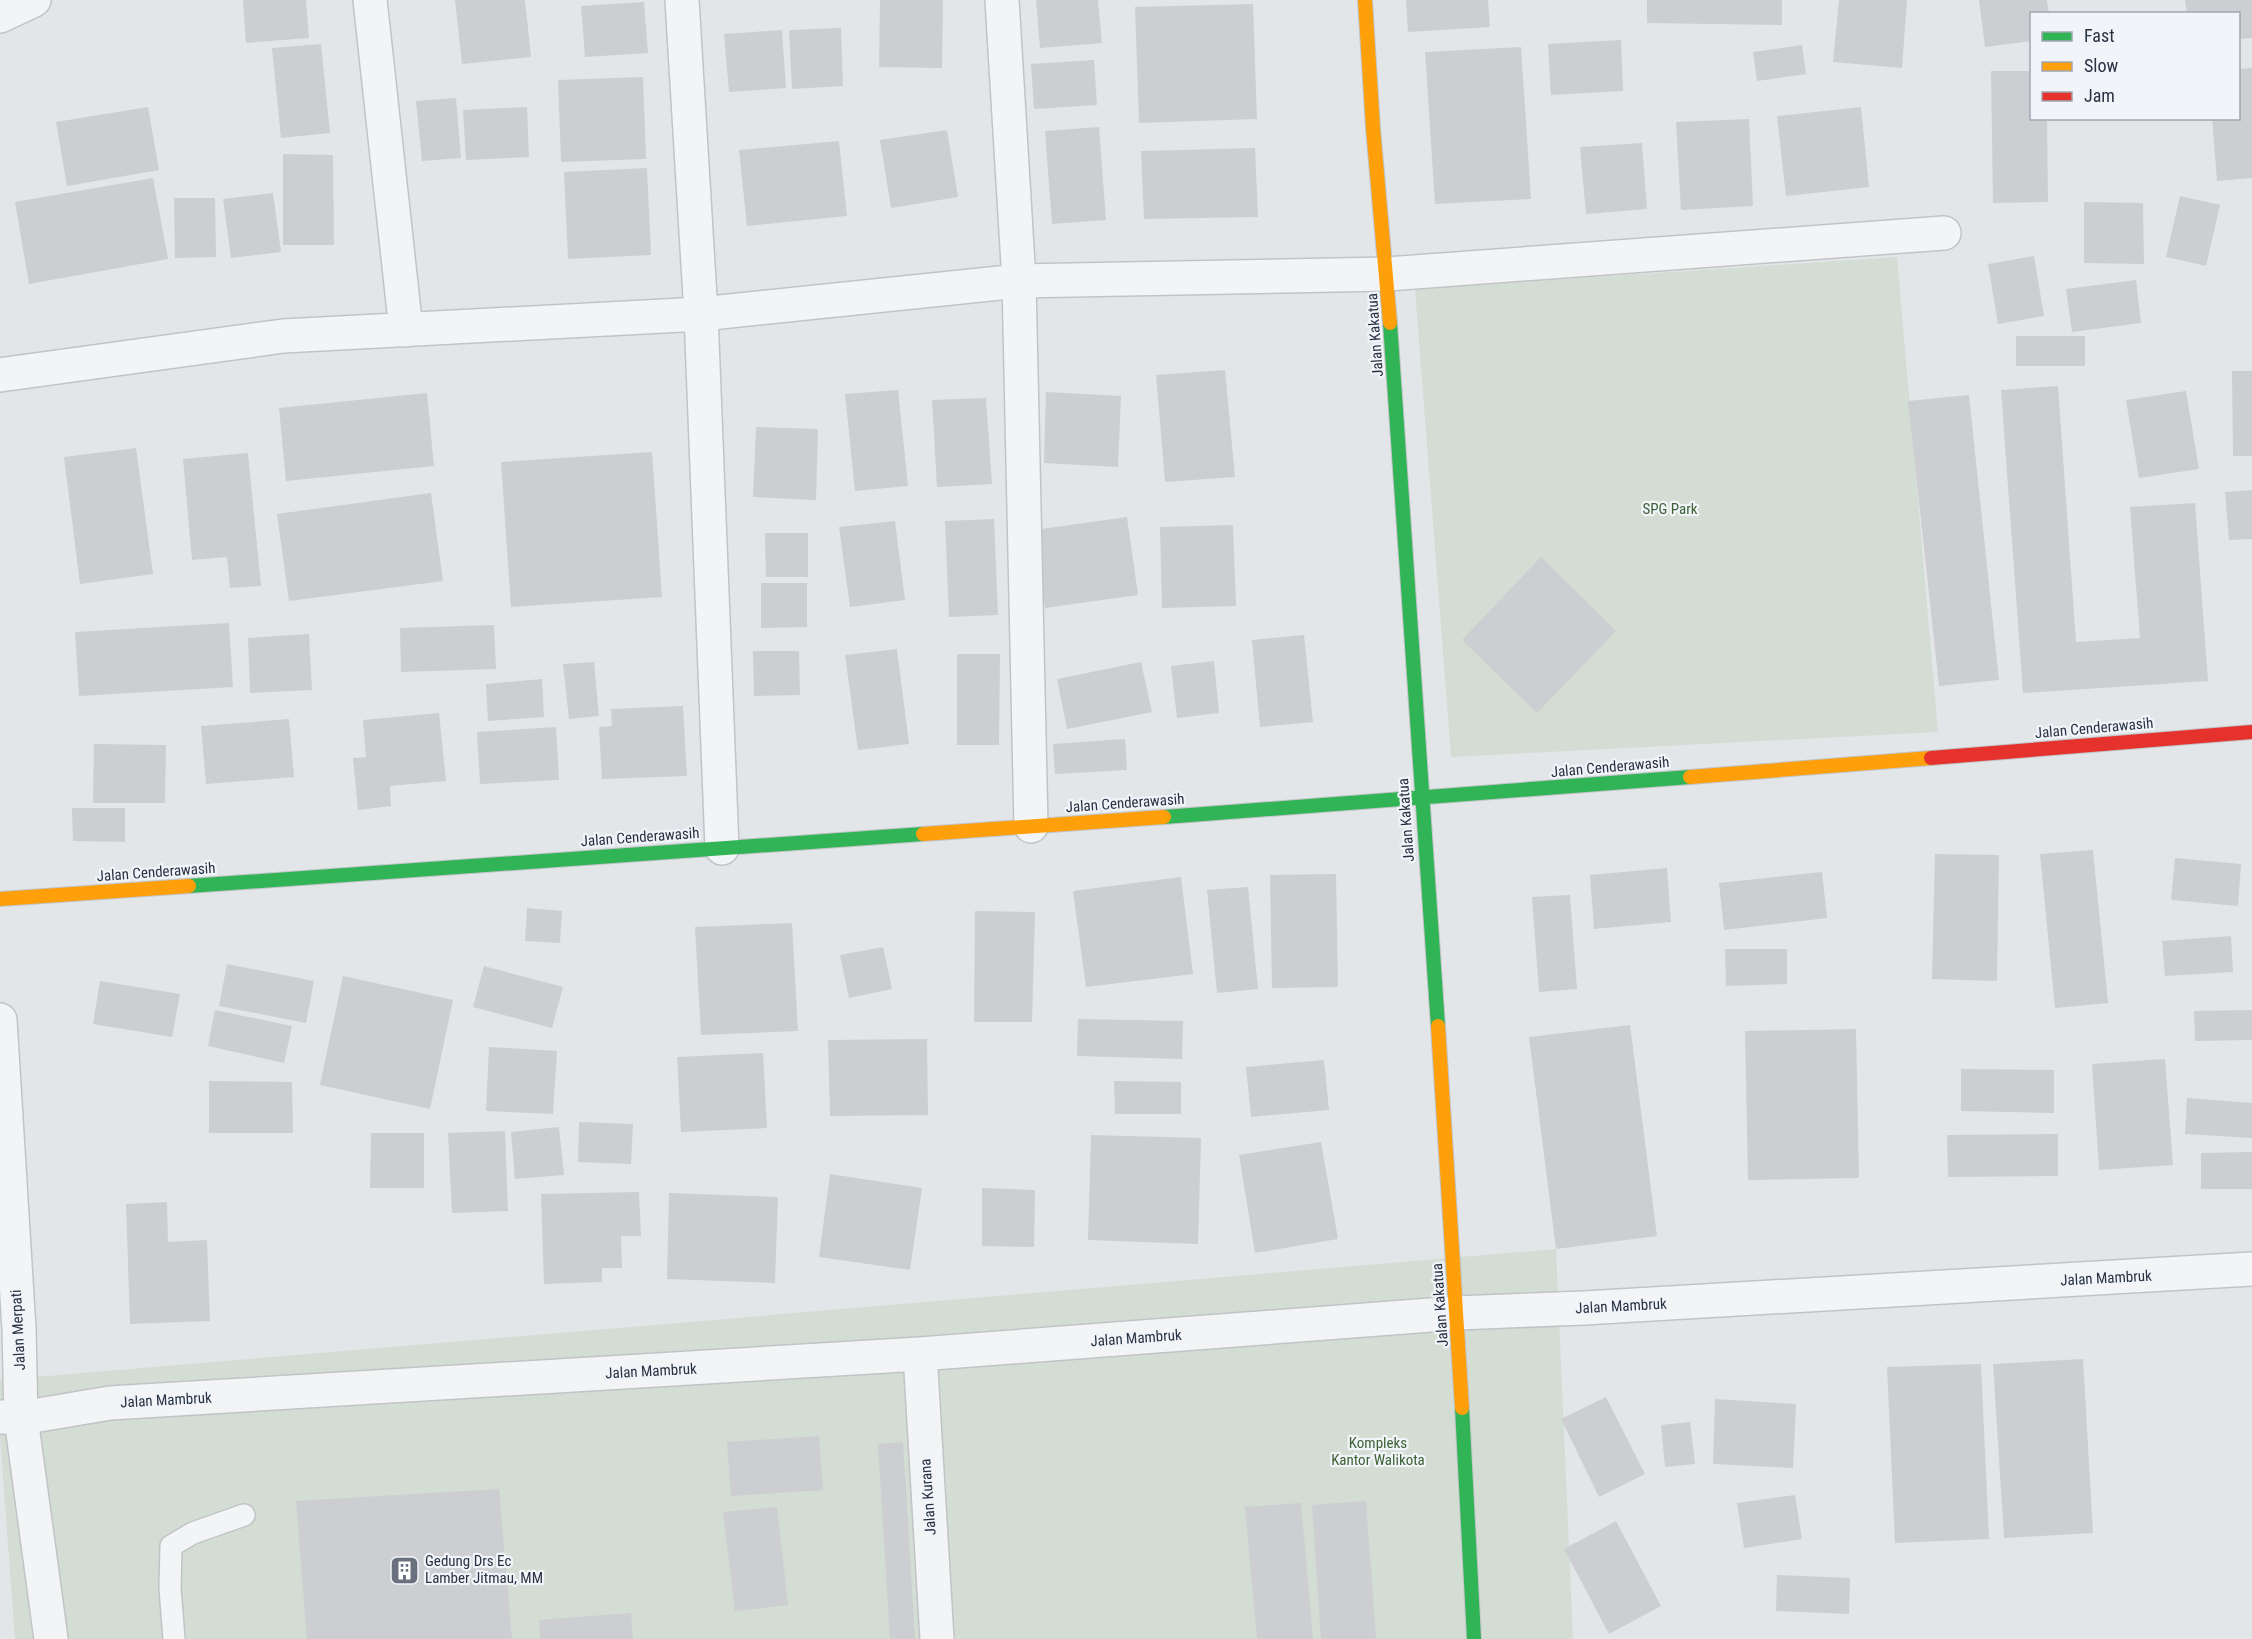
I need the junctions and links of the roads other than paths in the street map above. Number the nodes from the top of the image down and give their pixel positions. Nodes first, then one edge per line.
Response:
1 (34, 0) edge
2 (370, 0) edge
3 (682, 0) edge
4 (1002, 0) edge
5 (1365, 0) edge
6 (0, 16) edge
7 (1944, 233) dead end
8 (1387, 274) junction
9 (1019, 282) junction
10 (701, 314) junction
11 (406, 330) junction
12 (0, 375) edge
13 (2252, 732) edge
14 (1421, 798) junction
15 (1031, 826) junction
16 (722, 848) junction
17 (0, 899) edge
18 (0, 1020) edge
19 (2252, 1269) edge
20 (1457, 1312) junction
21 (920, 1354) junction
22 (11, 1417) edge
23 (244, 1515) dead end
24 (51, 1639) edge
25 (174, 1639) edge
26 (937, 1639) edge
27 (1474, 1639) edge

1 - 6 street
2 - 11 street
3 - 10 street
4 - 9 street
5 - 8 street, Jalan Kakatua
7 - 8 street
8 - 9 street
8 - 14 street, Jalan Kakatua
9 - 10 street
9 - 15 street
10 - 11 street
10 - 16 street
11 - 12 street
13 - 14 street, Jalan Cenderawasih
14 - 15 street, Jalan Cenderawasih
14 - 20 street, Jalan Kakatua
15 - 16 street, Jalan Cenderawasih
16 - 17 street, Jalan Cenderawasih
18 - 22 street, Jalan Merpati
19 - 20 street, Jalan Mambruk
20 - 21 street, Jalan Mambruk
20 - 27 street, Jalan Kakatua
21 - 22 street, Jalan Mambruk
21 - 26 street, Jalan Kurana
22 - 24 street, Jalan Merpati
23 - 25 lane

